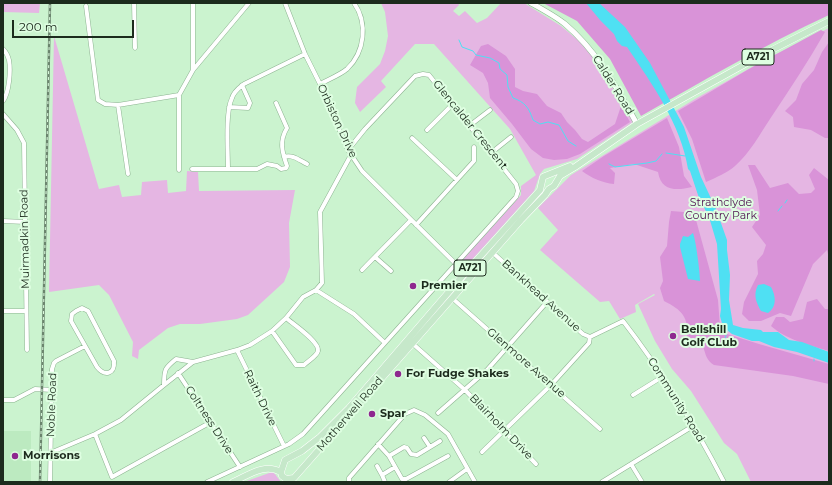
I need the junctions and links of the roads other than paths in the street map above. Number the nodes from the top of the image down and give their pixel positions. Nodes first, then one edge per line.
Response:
1 (134, 3) edge
2 (192, 3) edge
3 (249, 3) edge
4 (286, 3) edge
5 (354, 3) edge
6 (531, 3) edge
7 (86, 6) dead end
8 (829, 21) edge
9 (135, 48) dead end
10 (3, 49) edge
11 (305, 54) junction
12 (193, 70) junction
13 (320, 84) junction
14 (242, 85) junction
15 (180, 95) junction
16 (3, 101) edge
17 (276, 103) dead end
18 (118, 105) junction
19 (452, 105) junction
20 (229, 107) junction
21 (490, 110) dead end
22 (3, 114) edge
23 (637, 124) junction
24 (470, 126) junction
25 (427, 130) dead end
26 (511, 137) dead end
27 (412, 138) dead end
28 (474, 147) dead end
29 (348, 150) junction
30 (491, 152) junction
31 (351, 155) junction
32 (284, 157) junction
33 (579, 163) junction
34 (307, 164) dead end
35 (192, 169) dead end
36 (228, 169) junction
37 (179, 170) dead end
38 (128, 174) dead end
39 (550, 174) junction
40 (457, 180) junction
41 (557, 181) junction
42 (543, 182) junction
43 (550, 188) junction
44 (411, 220) junction
45 (3, 221) edge
46 (26, 222) junction
47 (416, 225) junction
48 (492, 252) junction
49 (375, 257) junction
50 (456, 264) junction
51 (362, 270) dead end
52 (391, 271) dead end
53 (465, 273) junction
54 (316, 290) junction
55 (452, 298) junction
56 (547, 302) junction
57 (3, 311) edge
58 (26, 311) junction
59 (286, 318) junction
60 (272, 331) junction
61 (590, 337) junction
62 (412, 343) junction
63 (385, 344) junction
64 (85, 346) junction
65 (508, 348) junction
66 (27, 350) dead end
67 (237, 350) junction
68 (193, 362) junction
69 (178, 373) junction
70 (662, 377) junction
71 (164, 385) junction
72 (551, 386) junction
73 (52, 390) junction
74 (465, 390) junction
75 (633, 396) dead end
76 (3, 400) edge
77 (438, 413) dead end
78 (211, 422) junction
79 (693, 426) junction
80 (600, 429) dead end
81 (505, 430) junction
82 (95, 434) junction
83 (424, 438) dead end
84 (440, 441) dead end
85 (378, 444) junction
86 (284, 446) junction
87 (430, 447) junction
88 (302, 451) junction
89 (482, 452) dead end
90 (50, 453) junction
91 (389, 456) junction
92 (448, 456) dead end
93 (309, 461) junction
94 (536, 464) dead end
95 (632, 464) junction
96 (377, 466) dead end
97 (240, 467) junction
98 (395, 467) junction
99 (467, 469) junction
100 (281, 472) junction
101 (382, 474) junction
102 (285, 480) edge
103 (50, 482) edge
104 (208, 482) edge
105 (233, 482) edge
106 (349, 482) edge
107 (385, 482) edge
108 (449, 482) edge
109 (475, 482) edge
110 (602, 482) edge
111 (642, 482) edge
112 (724, 482) edge

1 - 9 street
2 - 12 street
3 - 12 street
4 - 11 street, Orbiston Drive
5 - 13 street
6 - 23 street, Calder Road
7 - 18 street
8 - 23 main road, A721
10 - 16 street
11 - 13 street, Orbiston Drive
11 - 14 street
12 - 15 street
13 - 29 street, Orbiston Drive
14 - 20 street
14 - 20 street
15 - 18 street
15 - 37 street
17 - 32 street
18 - 38 street
19 - 24 street, Glencalder Crescent
19 - 25 street
19 - 29 street, Glencalder Crescent
20 - 36 street
21 - 24 street
22 - 46 street, Muirmadkin Road
23 - 33 main road, A721
24 - 30 street, Glencalder Crescent
26 - 30 street
27 - 40 street
28 - 40 street
29 - 31 street, Orbiston Drive
30 - 50 street, Glencalder Crescent
31 - 44 street, Orbiston Drive
31 - 54 street
32 - 34 street
32 - 36 street
33 - 39 main road, A721
33 - 41 main road, A721
35 - 36 street
39 - 41 main road
39 - 42 main road, A721
40 - 47 street
41 - 43 main road, A721
42 - 43 main road
42 - 53 main road, Motherwell Road / A721
43 - 48 main road, Motherwell Road / A721
44 - 47 street, Orbiston Drive
44 - 49 street
45 - 46 street
46 - 58 street, Muirmadkin Road
47 - 50 street, Orbiston Drive
48 - 55 main road, Motherwell Road / A721
48 - 56 street, Bankhead Avenue
49 - 51 street
49 - 52 street
50 - 53 street, Orbiston Drive
50 - 63 street, Motherwell Road
53 - 88 main road, Motherwell Road / A721
54 - 59 street
54 - 63 street
55 - 62 main road, Motherwell Road / A721
55 - 65 street, Glenmore Avenue
56 - 61 street, Bankhead Avenue
56 - 65 street
57 - 58 street
58 - 66 street, Muirmadkin Road
59 - 60 street
59 - 60 street
60 - 67 street
61 - 70 street, Community Road
61 - 72 street
62 - 74 street, Blairholm Drive
62 - 93 main road, Motherwell Road / A721
63 - 86 street, Motherwell Road
64 - 64 street
64 - 73 street, Noble Road
65 - 72 street, Glenmore Avenue
65 - 74 street
67 - 68 street
67 - 86 street, Raith Drive
68 - 69 street
68 - 71 street
69 - 71 street
69 - 78 street, Coltness Drive
70 - 75 street
70 - 79 street, Community Road
71 - 82 street
72 - 80 street, Glenmore Avenue
72 - 81 street
73 - 76 street
73 - 90 street, Noble Road
74 - 77 street
74 - 81 street, Blairholm Drive
78 - 82 street
78 - 97 street, Coltness Drive
79 - 95 street
79 - 112 street, Community Road
81 - 89 street
81 - 94 street, Blairholm Drive
82 - 90 street
83 - 87 street
84 - 87 street
85 - 91 street
85 - 99 street
85 - 106 street
86 - 97 street, Motherwell Road
87 - 91 street
88 - 93 main road, Motherwell Road
88 - 100 main road, Motherwell Road / A721
90 - 103 street, Noble Road
91 - 98 street
92 - 98 street
93 - 102 main road, Motherwell Road / A721
95 - 110 street
95 - 111 street
96 - 101 street
97 - 104 street, Motherwell Road
98 - 101 street
99 - 108 street
99 - 109 street
100 - 102 main road, Motherwell Road / A721
100 - 105 main road
101 - 107 street

